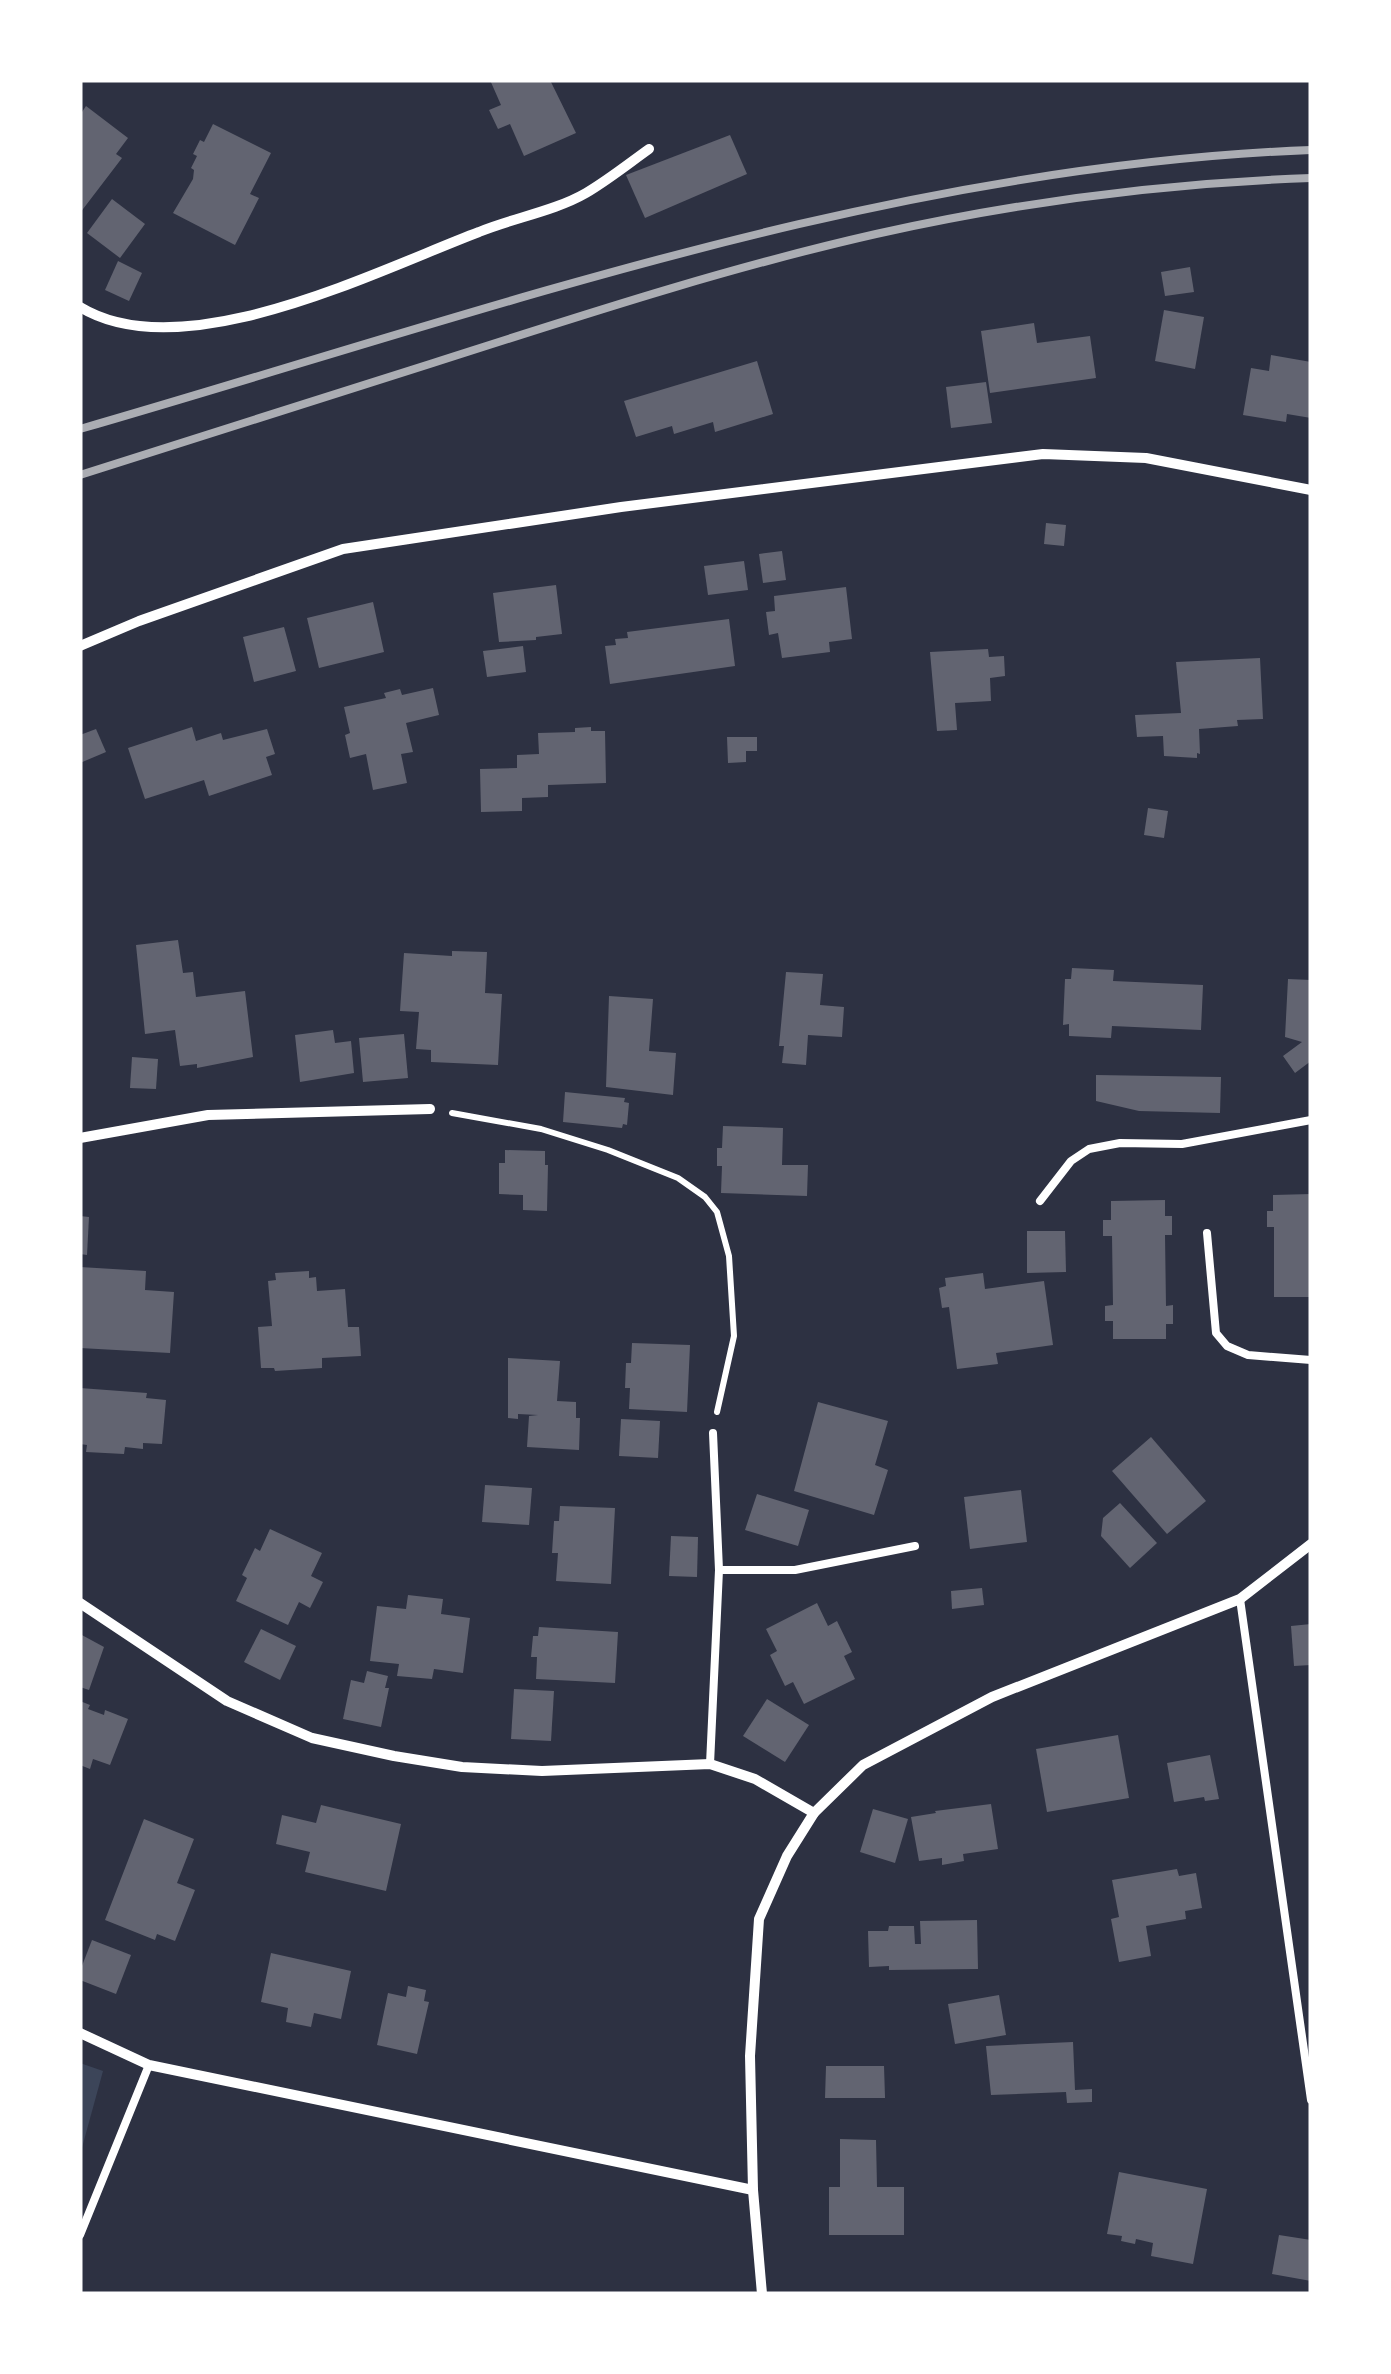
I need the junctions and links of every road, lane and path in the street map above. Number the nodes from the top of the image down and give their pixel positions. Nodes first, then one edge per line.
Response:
1 (649, 149) dead end
2 (80, 307) edge
3 (1311, 490) edge
4 (80, 646) edge
5 (430, 1109) joint
6 (1311, 1120) edge
7 (80, 1138) edge
8 (1040, 1200) dead end
9 (1207, 1233) dead end
10 (1311, 1360) edge
11 (713, 1433) joint
12 (1311, 1544) edge
13 (915, 1546) dead end
14 (719, 1570) junction
15 (1240, 1599) junction
16 (80, 1604) edge
17 (710, 1764) junction
18 (814, 1813) junction
19 (80, 2033) edge
20 (149, 2065) junction
21 (1311, 2100) edge
22 (753, 2190) junction
23 (80, 2235) edge
24 (762, 2294) edge

1 - 2 street
3 - 4 street
5 - 7 street
5 - 11 path
6 - 8 lane
9 - 10 lane
11 - 14 lane
12 - 15 street
13 - 14 lane
14 - 17 lane
15 - 18 street
15 - 21 lane
16 - 17 street
17 - 18 street
18 - 22 street
19 - 20 street
20 - 22 street
20 - 23 lane
22 - 24 street

